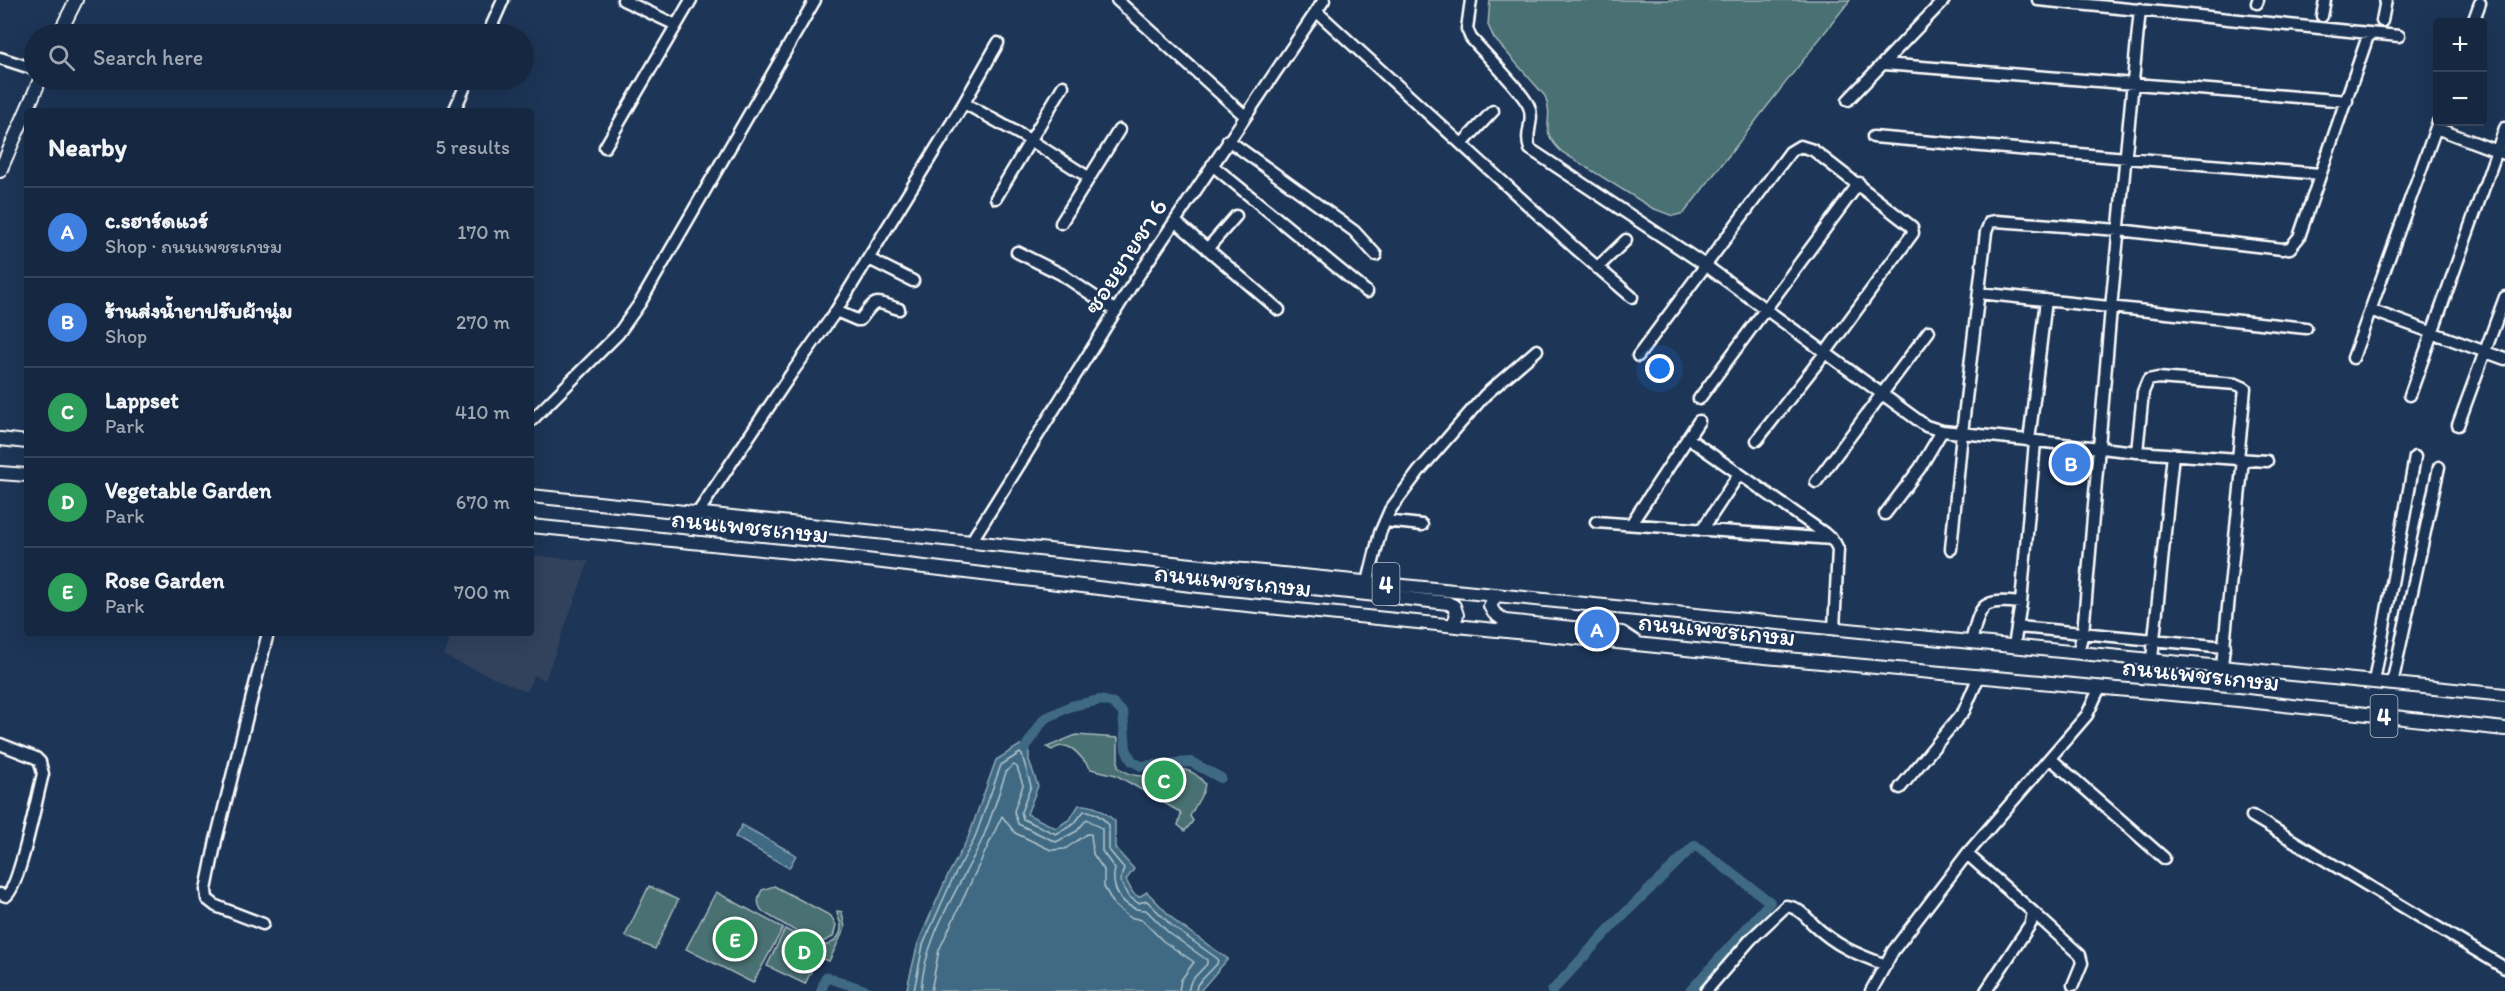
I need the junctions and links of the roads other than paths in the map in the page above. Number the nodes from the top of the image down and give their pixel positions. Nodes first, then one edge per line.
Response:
1 (76, 0) edge
2 (503, 0) edge
3 (623, 0) edge
4 (691, 0) edge
5 (815, 0) edge
6 (1118, 0) edge
7 (1324, 0) edge
8 (1472, 0) edge
9 (1944, 0) edge
10 (2038, 0) edge
11 (2325, 0) edge
12 (2386, 0) edge
13 (2480, 3) dead end
14 (2112, 4) edge
15 (2140, 9) junction
16 (1316, 11) junction
17 (2322, 16) dead end
18 (2474, 18) edge
19 (2382, 21) dead end
20 (64, 24) edge
21 (492, 24) edge
22 (676, 25) junction
23 (2369, 33) junction
24 (2399, 36) dead end
25 (998, 43) dead end
26 (0, 58) edge
27 (1884, 64) junction
28 (24, 66) edge
29 (2131, 83) junction
30 (1063, 86) dead end
31 (36, 90) edge
32 (463, 90) edge
33 (1848, 100) dead end
34 (2347, 101) junction
35 (964, 103) junction
36 (28, 108) edge
37 (455, 108) edge
38 (1493, 111) dead end
39 (24, 116) edge
40 (1245, 116) junction
41 (2437, 126) edge
42 (2439, 126) edge
43 (2505, 128) edge
44 (1119, 130) dead end
45 (1873, 137) dead end
46 (1030, 140) junction
47 (1227, 140) junction
48 (1462, 144) junction
49 (605, 147) dead end
50 (2501, 152) edge
51 (2125, 158) junction
52 (1212, 165) junction
53 (0, 171) edge
54 (2320, 174) junction
55 (1088, 177) junction
56 (1859, 183) junction
57 (996, 198) dead end
58 (1236, 216) dead end
59 (1176, 222) junction
60 (1061, 223) dead end
61 (2119, 231) junction
62 (1626, 240) dead end
63 (1207, 249) junction
64 (1017, 252) dead end
65 (1376, 255) dead end
66 (870, 259) junction
67 (1705, 265) junction
68 (1597, 268) junction
69 (912, 281) dead end
70 (1367, 292) dead end
71 (1979, 293) junction
72 (1632, 297) dead end
73 (2505, 297) edge
74 (2046, 300) junction
75 (899, 309) dead end
76 (1279, 309) dead end
77 (2110, 309) junction
78 (1767, 310) junction
79 (2370, 310) junction
80 (836, 311) junction
81 (1116, 311) junction
82 (2306, 328) dead end
83 (1929, 331) dead end
84 (2432, 332) junction
85 (1537, 350) dead end
86 (1826, 352) junction
87 (2484, 352) junction
88 (1638, 356) dead end
89 (2353, 358) dead end
90 (2505, 359) edge
91 (1882, 393) junction
92 (2410, 395) dead end
93 (1699, 399) dead end
94 (534, 418) edge
95 (1699, 421) dead end
96 (2457, 425) dead end
97 (1942, 431) junction
98 (1962, 434) junction
99 (1688, 438) junction
100 (0, 439) edge
101 (1757, 440) dead end
102 (2032, 441) junction
103 (24, 442) edge
104 (2099, 448) junction
105 (2137, 452) junction
106 (2174, 454) junction
107 (2415, 458) dead end
108 (2240, 459) junction
109 (2267, 461) dead end
110 (2439, 467) dead end
111 (0, 473) edge
112 (1739, 474) junction
113 (24, 475) edge
114 (1816, 482) dead end
115 (534, 496) edge
116 (697, 514) junction
117 (1885, 514) dead end
118 (1385, 521) junction
119 (1596, 522) dead end
120 (1422, 525) dead end
121 (1630, 525) junction
122 (534, 526) edge
123 (1702, 530) junction
124 (1832, 539) junction
125 (971, 542) junction
126 (1951, 549) dead end
127 (1247, 570) junction
128 (1368, 582) junction
129 (1496, 595) junction
130 (2021, 603) junction
131 (1454, 625) junction
132 (2019, 627) junction
133 (1834, 629) junction
134 (2083, 633) junction
135 (267, 636) edge
136 (2154, 640) junction
137 (1971, 642) junction
138 (1638, 644) junction
139 (2014, 646) junction
140 (2224, 647) junction
141 (2078, 651) junction
142 (2152, 659) junction
143 (2222, 666) junction
144 (1979, 676) junction
145 (2374, 682) junction
146 (2392, 684) junction
147 (2100, 687) junction
148 (2505, 695) edge
149 (2505, 729) edge
150 (0, 744) edge
151 (2049, 758) junction
152 (1900, 788) dead end
153 (2252, 816) dead end
154 (1967, 854) junction
155 (2164, 858) dead end
156 (0, 894) edge
157 (2033, 912) junction
158 (263, 924) dead end
159 (1886, 965) junction
160 (2505, 968) edge
161 (2073, 985) dead end
162 (1706, 991) edge
163 (1871, 991) edge
164 (1986, 991) edge

1 - 20 main road
2 - 21 street
3 - 22 street
4 - 22 street
5 - 94 street
6 - 40 street
7 - 16 street, ซอยยายชา 6
8 - 67 street
9 - 27 street
10 - 14 street
11 - 17 street
12 - 19 street
13 - 18 street
14 - 15 street
15 - 23 street
15 - 29 street
16 - 40 street, ซอยยายชา 6
16 - 48 street
22 - 49 street
23 - 24 street
23 - 34 street
25 - 35 street
26 - 28 street
27 - 29 street
27 - 33 street
29 - 34 street
29 - 51 street
30 - 46 street
31 - 36 main road
32 - 37 street
34 - 54 street
35 - 46 street
35 - 66 street
38 - 48 street
39 - 53 main road
40 - 47 street, ซอยยายชา 6
41 - 79 street
42 - 50 street
43 - 50 street
44 - 55 street
45 - 51 street
46 - 55 street
46 - 57 street
47 - 52 street, ซอยยายชา 6
47 - 65 street
48 - 68 street
50 - 84 street
51 - 54 street
51 - 61 street
52 - 59 street, ซอยยายชา 6
52 - 70 street
54 - 61 street
55 - 60 street
56 - 67 street
56 - 78 street
56 - 86 street
58 - 63 street
59 - 63 street
59 - 81 street, ซอยยายชา 6
61 - 71 street
61 - 77 street
62 - 68 street
63 - 76 street
64 - 81 street
66 - 69 street
66 - 80 street
67 - 78 street
67 - 88 street
68 - 72 street
71 - 74 street
71 - 98 street
73 - 87 street
74 - 77 street
74 - 102 street
75 - 80 street
77 - 82 street
77 - 104 street
78 - 86 street
78 - 93 street
79 - 84 street
79 - 89 street
80 - 116 street
81 - 125 street, ซอยยายชา 6
83 - 91 street
84 - 87 street
84 - 92 street
85 - 118 street
86 - 91 street
86 - 101 street
87 - 90 street
87 - 96 street
91 - 97 street
91 - 114 street
95 - 99 street
97 - 98 street
97 - 117 street
98 - 102 street
98 - 126 street
99 - 112 street
99 - 121 street
100 - 103 main road
102 - 104 street
102 - 130 street
104 - 105 street
104 - 134 street
105 - 106 street
105 - 108 street
106 - 108 street
106 - 136 street
107 - 145 street
108 - 109 street
108 - 140 street
110 - 146 street
111 - 113 main road
112 - 123 street
112 - 124 street
115 - 116 main road, ถนนเพชรเกษม / 4
116 - 125 main road, ถนนเพชรเกษม / 4
118 - 120 street
118 - 128 street
119 - 121 street
121 - 123 street
122 - 131 main road, ถนนเพชรเกษม / 4
123 - 124 street
124 - 133 street
125 - 127 main road, ถนนเพชรเกษม / 4
127 - 128 main road, ถนนเพชรเกษม / 4
127 - 131 main road
128 - 129 main road, ถนนเพชรเกษม / 4
129 - 133 main road, ถนนเพชรเกษม / 4
129 - 138 main road
130 - 132 street
130 - 137 street
131 - 138 main road, ถนนเพชรเกษม / 4
132 - 134 street
132 - 139 street
133 - 137 main road, ถนนเพชรเกษม / 4
134 - 136 street
134 - 141 street
135 - 158 street
136 - 140 street
136 - 142 street
137 - 139 main road, ถนนเพชรเกษม / 4
138 - 144 main road, ถนนเพชรเกษม / 4
139 - 141 main road, ถนนเพชรเกษม / 4
140 - 143 street
141 - 142 main road, ถนนเพชรเกษม / 4
142 - 143 main road, ถนนเพชรเกษม / 4
143 - 145 main road, ถนนเพชรเกษม / 4
144 - 147 main road, ถนนเพชรเกษม / 4
144 - 152 street
145 - 146 main road, ถนนเพชรเกษม / 4
146 - 148 main road, ถนนเพชรเกษม / 4
147 - 149 main road, ถนนเพชรเกษม / 4
147 - 151 street
150 - 156 street
151 - 154 street
151 - 155 street
153 - 160 street
154 - 157 street
154 - 159 street
157 - 161 street
157 - 164 street
159 - 162 street
159 - 163 street

